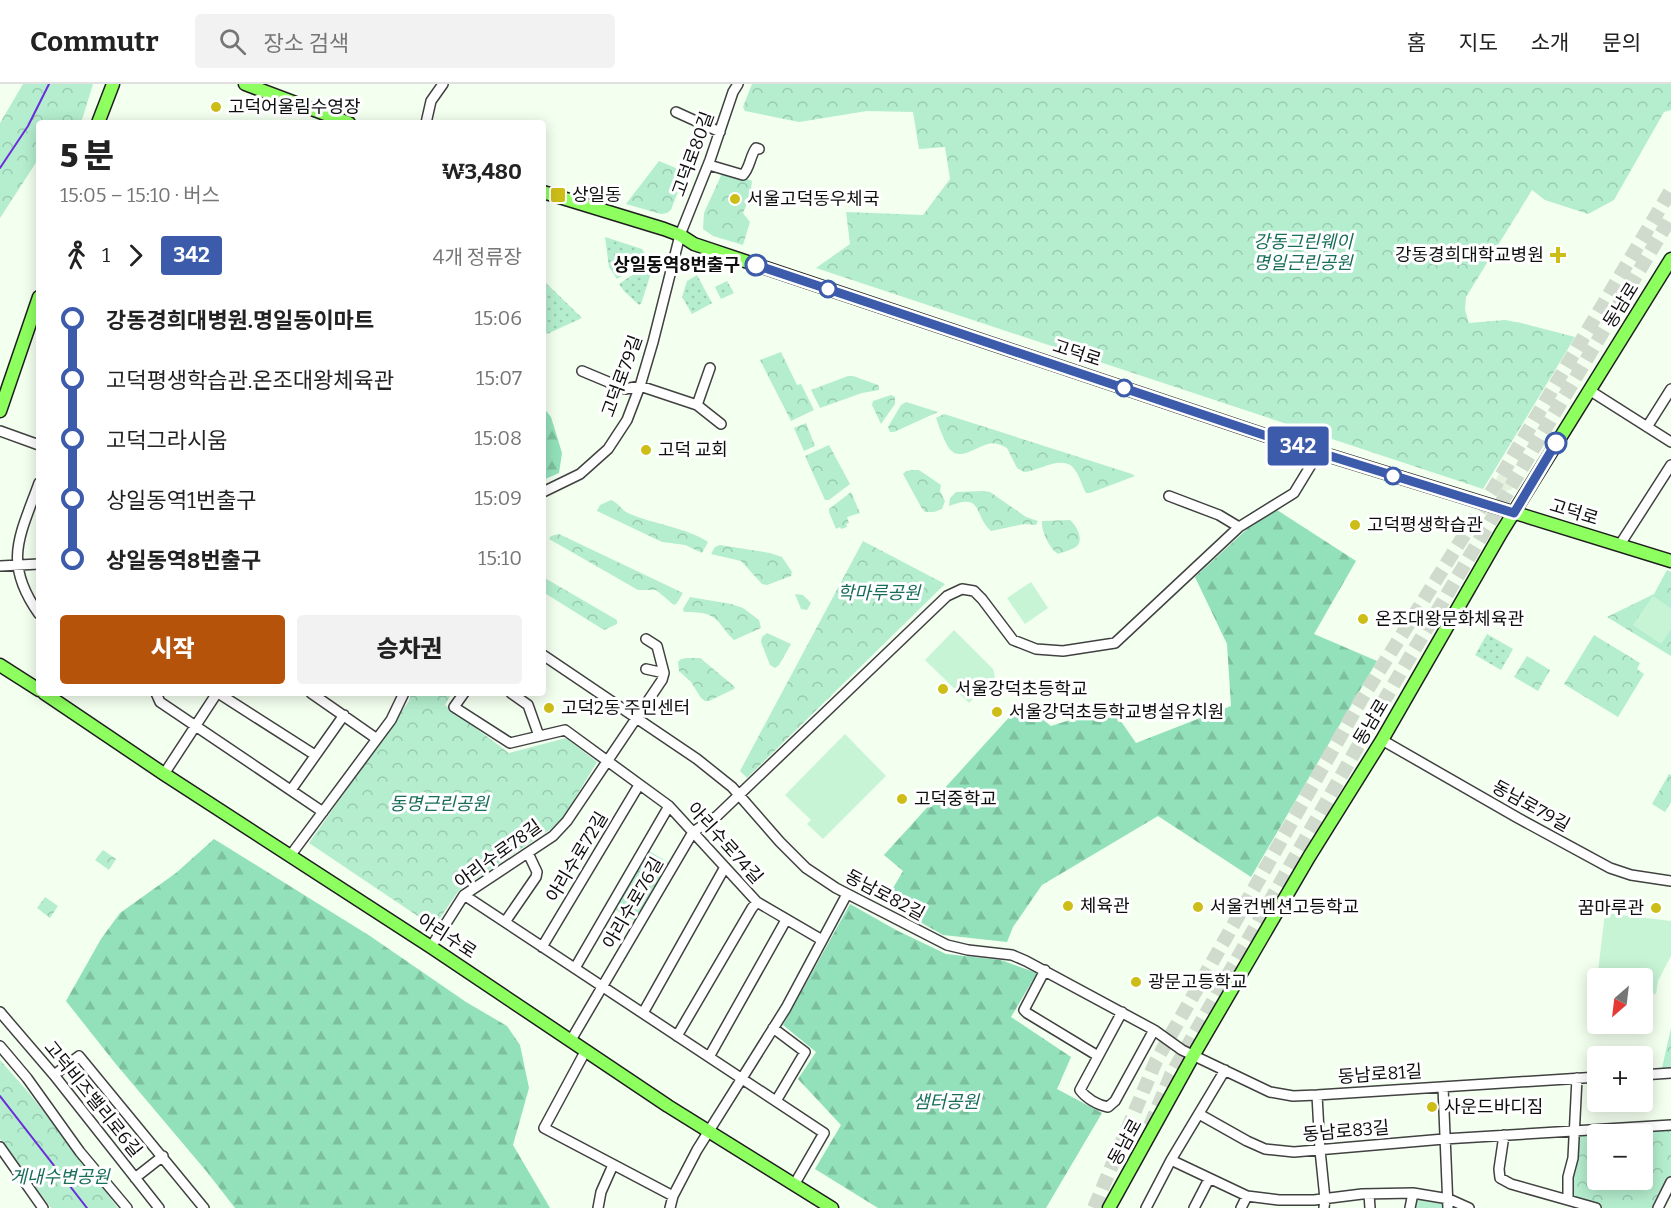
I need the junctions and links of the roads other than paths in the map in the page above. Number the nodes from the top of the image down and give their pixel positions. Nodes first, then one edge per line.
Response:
1 (113, 84) edge
2 (245, 84) edge
3 (444, 84) edge
4 (738, 84) edge
5 (676, 112) dead end
6 (99, 120) edge
7 (341, 120) edge
8 (427, 120) edge
9 (720, 132) junction
10 (759, 149) dead end
11 (709, 165) junction
12 (546, 193) edge
13 (680, 235) junction
14 (1671, 259) edge
15 (35, 324) edge
16 (710, 368) dead end
17 (582, 371) dead end
18 (640, 386) junction
19 (1671, 389) edge
20 (1589, 390) junction
21 (697, 405) junction
22 (0, 411) edge
23 (721, 424) dead end
24 (1647, 427) junction
25 (0, 431) edge
26 (1671, 441) edge
27 (36, 444) edge
28 (1316, 452) junction
29 (1671, 465) edge
30 (546, 491) edge
31 (36, 492) edge
32 (1168, 496) dead end
33 (1514, 513) junction
34 (1239, 527) junction
35 (1619, 546) junction
36 (1671, 561) edge
37 (36, 564) edge
38 (16, 565) junction
39 (0, 566) edge
40 (36, 610) edge
41 (646, 639) dead end
42 (0, 655) edge
43 (546, 657) edge
44 (0, 665) edge
45 (646, 669) dead end
46 (13, 674) junction
47 (664, 674) junction
48 (36, 688) edge
49 (52, 696) edge
50 (158, 696) edge
51 (216, 696) edge
52 (223, 696) edge
53 (316, 696) edge
54 (403, 696) edge
55 (462, 696) edge
56 (515, 696) edge
57 (344, 715) junction
58 (636, 718) junction
59 (195, 726) junction
60 (539, 736) junction
61 (377, 739) junction
62 (1382, 740) junction
63 (315, 755) junction
64 (608, 762) junction
65 (164, 774) junction
66 (639, 785) junction
67 (291, 790) junction
68 (738, 796) junction
69 (669, 806) junction
70 (323, 812) junction
71 (693, 832) junction
72 (528, 853) junction
73 (290, 856) junction
74 (725, 867) junction
75 (1671, 881) edge
76 (847, 894) junction
77 (464, 895) junction
78 (757, 902) junction
79 (786, 920) junction
80 (505, 922) junction
81 (822, 940) junction
82 (431, 946) junction
83 (542, 946) junction
84 (575, 968) junction
85 (1045, 970) junction
86 (603, 987) junction
87 (0, 1012) edge
88 (1122, 1012) junction
89 (643, 1013) junction
90 (773, 1028) junction
91 (1154, 1030) junction
92 (677, 1036) junction
93 (572, 1040) junction
94 (0, 1046) edge
95 (586, 1050) junction
96 (1098, 1056) junction
97 (1193, 1056) junction
98 (709, 1057) junction
99 (1225, 1070) junction
100 (1671, 1074) edge
101 (54, 1075) junction
102 (1653, 1075) edge
103 (742, 1078) junction
104 (1577, 1078) junction
105 (1587, 1078) edge
106 (1443, 1087) junction
107 (1317, 1095) junction
108 (776, 1101) junction
109 (1198, 1114) junction
110 (1671, 1125) edge
111 (1574, 1130) junction
112 (708, 1131) junction
113 (1504, 1135) junction
114 (1444, 1139) junction
115 (0, 1148) edge
116 (1320, 1150) junction
117 (163, 1156) junction
118 (1171, 1160) junction
119 (613, 1165) junction
120 (135, 1178) junction
121 (1209, 1179) junction
122 (1671, 1182) edge
123 (794, 1185) junction
124 (1413, 1193) junction
125 (1369, 1194) junction
126 (673, 1196) junction
127 (1247, 1196) junction
128 (1568, 1200) junction
129 (1325, 1203) edge
130 (1292, 1204) edge
131 (1449, 1204) edge
132 (43, 1208) edge
133 (127, 1208) edge
134 (159, 1208) edge
135 (204, 1208) edge
136 (598, 1208) edge
137 (670, 1208) edge
138 (832, 1208) edge
139 (1109, 1208) edge
140 (1146, 1208) edge
141 (1194, 1208) edge
142 (1241, 1208) edge
143 (1370, 1208) edge
144 (1410, 1208) edge
145 (1469, 1208) edge
146 (1596, 1208) edge
147 (1658, 1208) edge

1 - 6 main road
2 - 7 main road
3 - 8 street
4 - 9 street, 고덕로80길
5 - 9 street
9 - 11 street, 고덕로80길
10 - 11 street
11 - 13 street, 고덕로80길
12 - 13 main road, 고덕로
13 - 18 street, 고덕로79길
13 - 28 main road, 고덕로
14 - 20 main road, 동남로
15 - 22 main road
16 - 21 street
17 - 18 street
18 - 21 street
18 - 30 street, 고덕로79길
19 - 24 street
20 - 24 street
20 - 33 main road, 동남로
21 - 23 street
24 - 26 street
25 - 27 street
28 - 33 main road, 고덕로
28 - 34 street
29 - 35 street
31 - 38 street
32 - 34 street
33 - 35 main road, 고덕로
33 - 62 main road, 동남로
34 - 68 street
35 - 36 main road, 고덕로
37 - 38 street
38 - 39 street
38 - 40 street
41 - 47 street
42 - 46 main road
43 - 58 street, 동남로82길
44 - 46 main road
45 - 47 street
46 - 48 main road
47 - 58 street, 아리수로78길
49 - 65 main road, 아리수로
50 - 59 street
51 - 59 street
52 - 63 street
53 - 57 street
54 - 61 street
55 - 60 street
56 - 60 street
57 - 61 street
57 - 63 street
58 - 64 street, 아리수로78길
58 - 68 street, 동남로82길
59 - 65 street
59 - 67 street
60 - 64 street
61 - 70 street
62 - 75 street, 동남로79길
62 - 97 main road, 동남로
63 - 67 street
64 - 66 street, 아리수로74길
64 - 72 street, 아리수로78길
65 - 73 main road, 아리수로
66 - 69 street, 아리수로74길
66 - 83 street, 아리수로72길
67 - 70 street
68 - 71 street, 아리수로76길
68 - 76 street, 동남로82길
69 - 71 street, 아리수로74길
69 - 84 street
70 - 73 street
71 - 74 street, 아리수로74길
71 - 86 street, 아리수로76길
72 - 77 street, 아리수로78길
72 - 80 street, 아리수로72길
73 - 82 main road, 아리수로
74 - 78 street, 아리수로74길
74 - 89 street
76 - 81 street
76 - 85 street, 동남로82길
77 - 80 street
77 - 82 street, 아리수로78길
78 - 79 street, 아리수로74길
78 - 92 street
79 - 81 street, 아리수로74길
79 - 98 street
80 - 83 street
81 - 90 street
82 - 93 main road, 아리수로
83 - 84 street
84 - 86 street
85 - 88 street, 동남로82길
85 - 96 street
86 - 89 street
86 - 93 street, 아리수로76길
87 - 101 street, 고덕비즈밸리로6길
88 - 91 street, 동남로82길
88 - 96 street
89 - 92 street
90 - 103 street
90 - 108 street
91 - 96 street
91 - 97 street, 동남로82길
92 - 98 street
93 - 95 main road, 아리수로
94 - 133 street
95 - 112 main road, 아리수로
95 - 119 street
97 - 99 street, 동남로81길
97 - 139 main road, 동남로
98 - 103 street
99 - 107 street, 동남로81길
99 - 109 street
100 - 102 street
101 - 117 street
101 - 120 street, 고덕비즈밸리로6길
103 - 108 street
103 - 112 street
104 - 105 street, 동남로81길
104 - 106 street, 동남로81길
104 - 111 street
106 - 107 street, 동남로81길
106 - 114 street
107 - 116 street
108 - 123 street
109 - 116 street, 동남로83길
109 - 118 street
110 - 111 street, 동남로83길
111 - 113 street, 동남로83길
111 - 128 street
112 - 123 main road, 아리수로
112 - 126 street
113 - 114 street, 동남로83길
113 - 128 street
114 - 116 street, 동남로83길
114 - 131 street
115 - 132 street
116 - 129 street
117 - 120 street
117 - 135 street
118 - 121 street
118 - 140 street
119 - 126 street
119 - 136 street
120 - 134 street, 고덕비즈밸리로6길
121 - 127 street
121 - 141 street
122 - 147 street
123 - 138 main road, 아리수로
124 - 125 street
124 - 131 street
124 - 144 street
125 - 129 street
125 - 143 street
126 - 137 street
127 - 130 street
127 - 142 street
128 - 146 street
129 - 130 street
131 - 145 street

